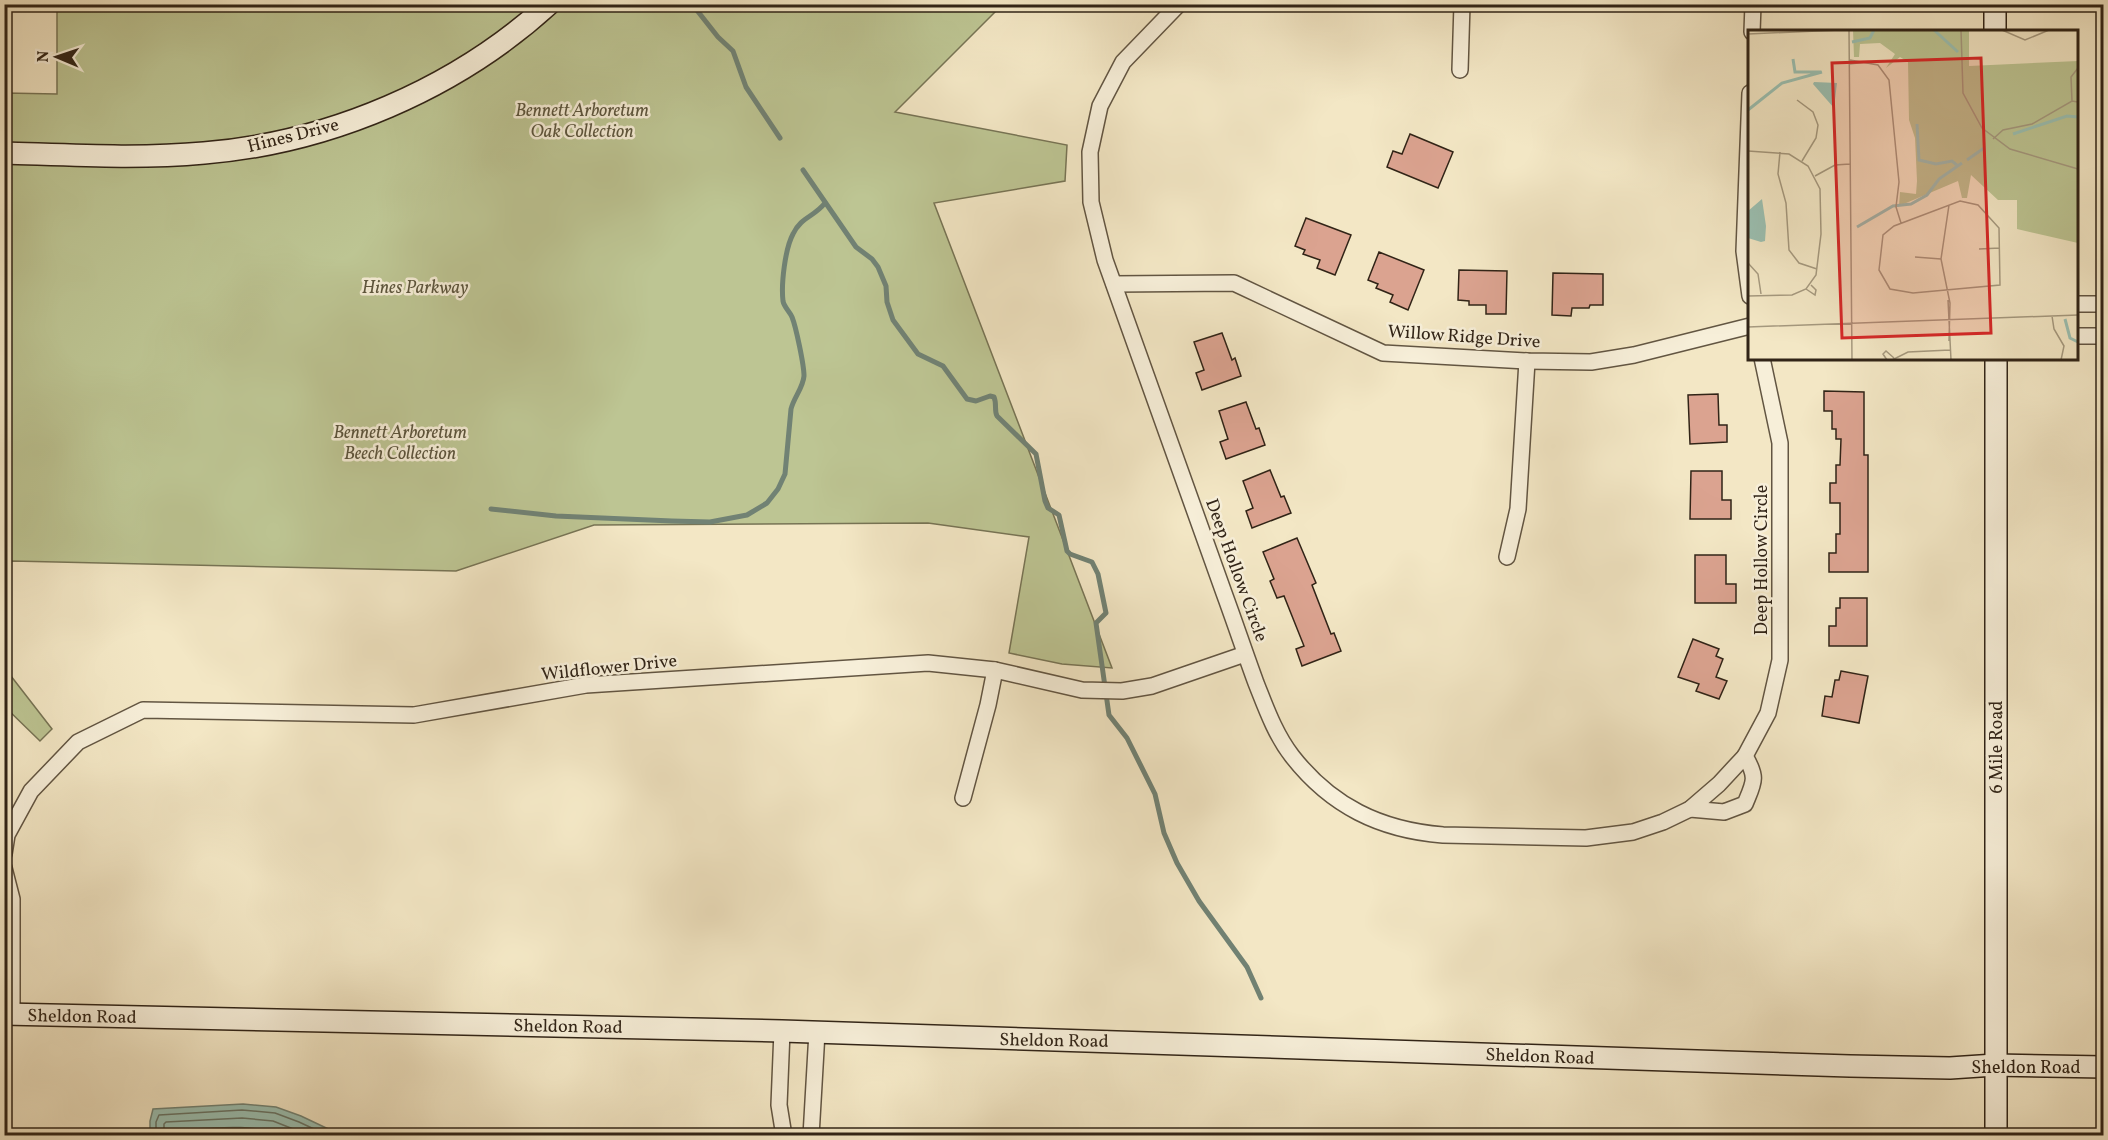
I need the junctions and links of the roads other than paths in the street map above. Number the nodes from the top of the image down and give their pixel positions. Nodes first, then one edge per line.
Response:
1 (549, 4) edge
2 (1179, 4) edge
3 (1462, 4) edge
4 (1753, 4) edge
5 (1995, 4) edge
6 (1752, 30) edge
7 (1995, 30) edge
8 (1460, 70) dead end
9 (1748, 125) edge
10 (4, 153) edge
11 (1114, 284) junction
12 (1748, 287) edge
13 (2078, 304) edge
14 (2103, 304) edge
15 (1748, 326) edge
16 (2078, 336) edge
17 (2103, 336) edge
18 (1762, 360) edge
19 (1996, 360) edge
20 (1527, 361) junction
21 (1507, 557) dead end
22 (1245, 654) junction
23 (995, 670) junction
24 (1745, 756) junction
25 (963, 798) dead end
26 (1690, 809) junction
27 (4, 854) edge
28 (4, 868) edge
29 (8, 1014) edge
30 (782, 1031) junction
31 (817, 1032) junction
32 (1995, 1065) junction
33 (2103, 1067) edge
34 (784, 1136) edge
35 (811, 1136) edge
36 (1996, 1136) edge

1 - 10 main road, Hines Drive
2 - 11 street, Deep Hollow Circle
3 - 8 street
4 - 6 street
5 - 7 main road
9 - 12 street
11 - 20 street, Willow Ridge Drive
11 - 22 street, Deep Hollow Circle
13 - 14 street
15 - 20 street, Willow Ridge Drive
16 - 17 street
18 - 24 street, Deep Hollow Circle
19 - 32 main road, 6 Mile Road
20 - 21 street
22 - 23 street, Wildflower Drive
22 - 26 street, Deep Hollow Circle
23 - 25 street
23 - 27 street, Wildflower Drive
24 - 26 street, Deep Hollow Circle
24 - 26 street, Deep Hollow Circle
28 - 29 street
29 - 30 main road, Sheldon Road
30 - 31 main road, Sheldon Road
30 - 34 street
31 - 32 main road, Sheldon Road
31 - 35 street
32 - 33 main road, Sheldon Road
32 - 36 main road, 6 Mile Road

